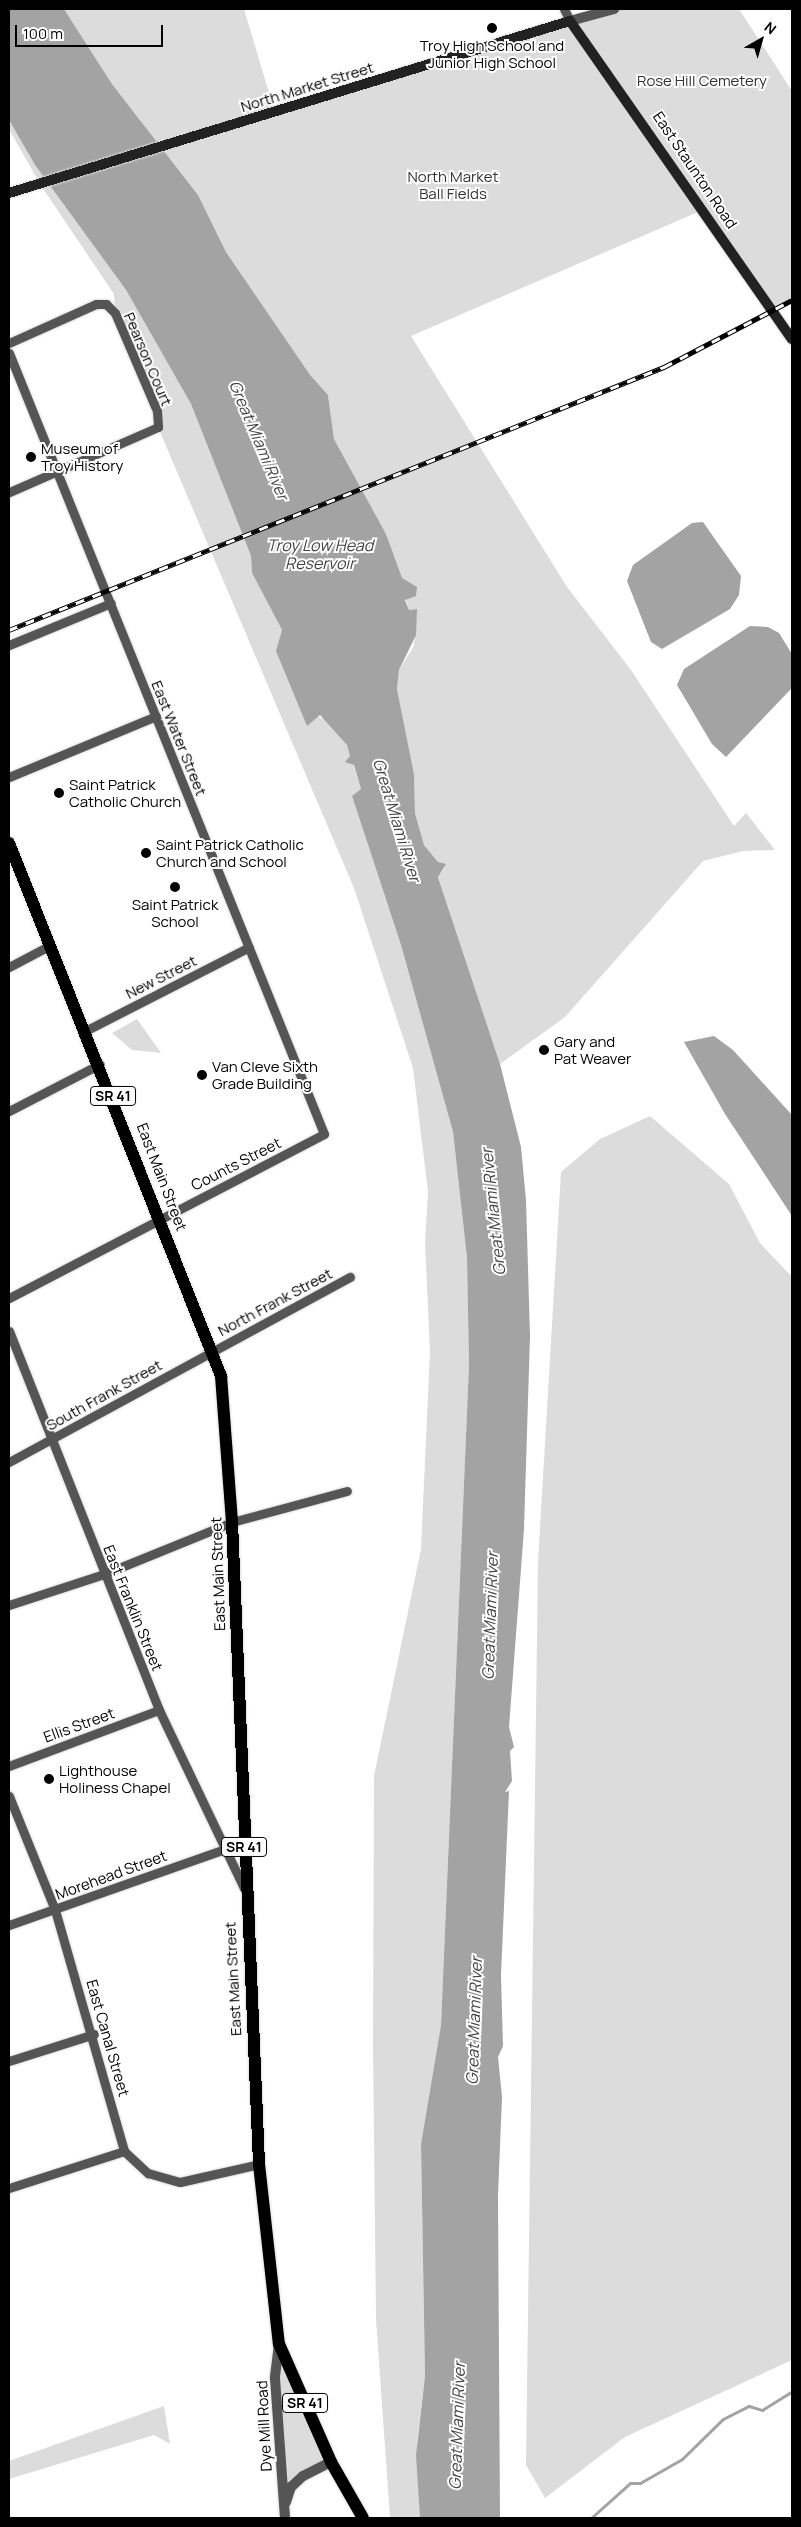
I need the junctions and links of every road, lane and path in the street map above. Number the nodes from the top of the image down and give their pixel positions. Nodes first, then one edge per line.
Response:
1 (564, 9) edge
2 (614, 9) edge
3 (570, 21) junction
4 (9, 193) edge
5 (792, 339) edge
6 (9, 343) edge
7 (9, 353) edge
8 (56, 472) junction
9 (9, 492) edge
10 (111, 604) junction
11 (9, 645) edge
12 (156, 716) junction
13 (9, 777) edge
14 (9, 844) edge
15 (49, 946) junction
16 (248, 947) junction
17 (9, 967) edge
18 (85, 1031) junction
19 (100, 1064) junction
20 (9, 1111) edge
21 (324, 1134) joint
22 (161, 1218) junction
23 (350, 1278) dead end
24 (9, 1298) edge
25 (9, 1331) edge
26 (213, 1351) junction
27 (51, 1440) junction
28 (9, 1462) edge
29 (347, 1491) dead end
30 (232, 1522) junction
31 (104, 1574) junction
32 (9, 1605) edge
33 (159, 1710) junction
34 (9, 1766) edge
35 (9, 1796) edge
36 (222, 1850) junction
37 (245, 1890) junction
38 (55, 1910) junction
39 (9, 1925) edge
40 (94, 2034) junction
41 (9, 2061) edge
42 (124, 2151) junction
43 (259, 2164) junction
44 (9, 2188) edge
45 (279, 2344) junction
46 (331, 2462) junction
47 (285, 2506) junction
48 (285, 2518) edge
49 (363, 2518) edge

1 - 3 street
2 - 3 street, North Market Street
3 - 4 main road, North Market Street
3 - 5 main road, East Staunton Road
6 - 8 street, Pearson Court
7 - 8 street, East Water Street
8 - 9 street
8 - 10 street, East Water Street
10 - 11 street
10 - 12 street, East Water Street
12 - 13 street
12 - 16 street, East Water Street
14 - 15 main road, East Main Street / SR 41
15 - 17 street
15 - 18 main road, East Main Street / SR 41
16 - 18 street, New Street
16 - 21 street, East Water Street
18 - 19 main road, East Main Street / SR 41
19 - 20 street
19 - 22 main road, East Main Street / SR 41
21 - 22 street, Counts Street
22 - 24 street, Counts Street
22 - 26 main road, East Main Street / SR 41
23 - 26 street, North Frank Street
25 - 27 street, East Franklin Street
26 - 27 street, South Frank Street
26 - 30 main road, East Main Street / SR 41
27 - 28 street, South Frank Street
27 - 31 street, East Franklin Street
29 - 30 street
30 - 31 street
30 - 37 main road, East Main Street / SR 41
31 - 32 street
31 - 33 street, East Franklin Street
33 - 34 street, Ellis Street
33 - 36 street, East Franklin Street
35 - 38 street, East Canal Street
36 - 37 street, East Franklin Street
36 - 38 street, Morehead Street
37 - 43 main road, East Main Street / SR 41
38 - 39 street, Morehead Street
38 - 40 street, East Canal Street
40 - 41 street
40 - 42 street, East Canal Street
42 - 43 street
42 - 44 street
43 - 45 main road, East Main Street / SR 41
45 - 46 main road, SR 41
45 - 47 street, Dye Mill Road
46 - 47 street, Dye Mill Road
46 - 49 main road, SR 41
47 - 48 street, Dye Mill Road

